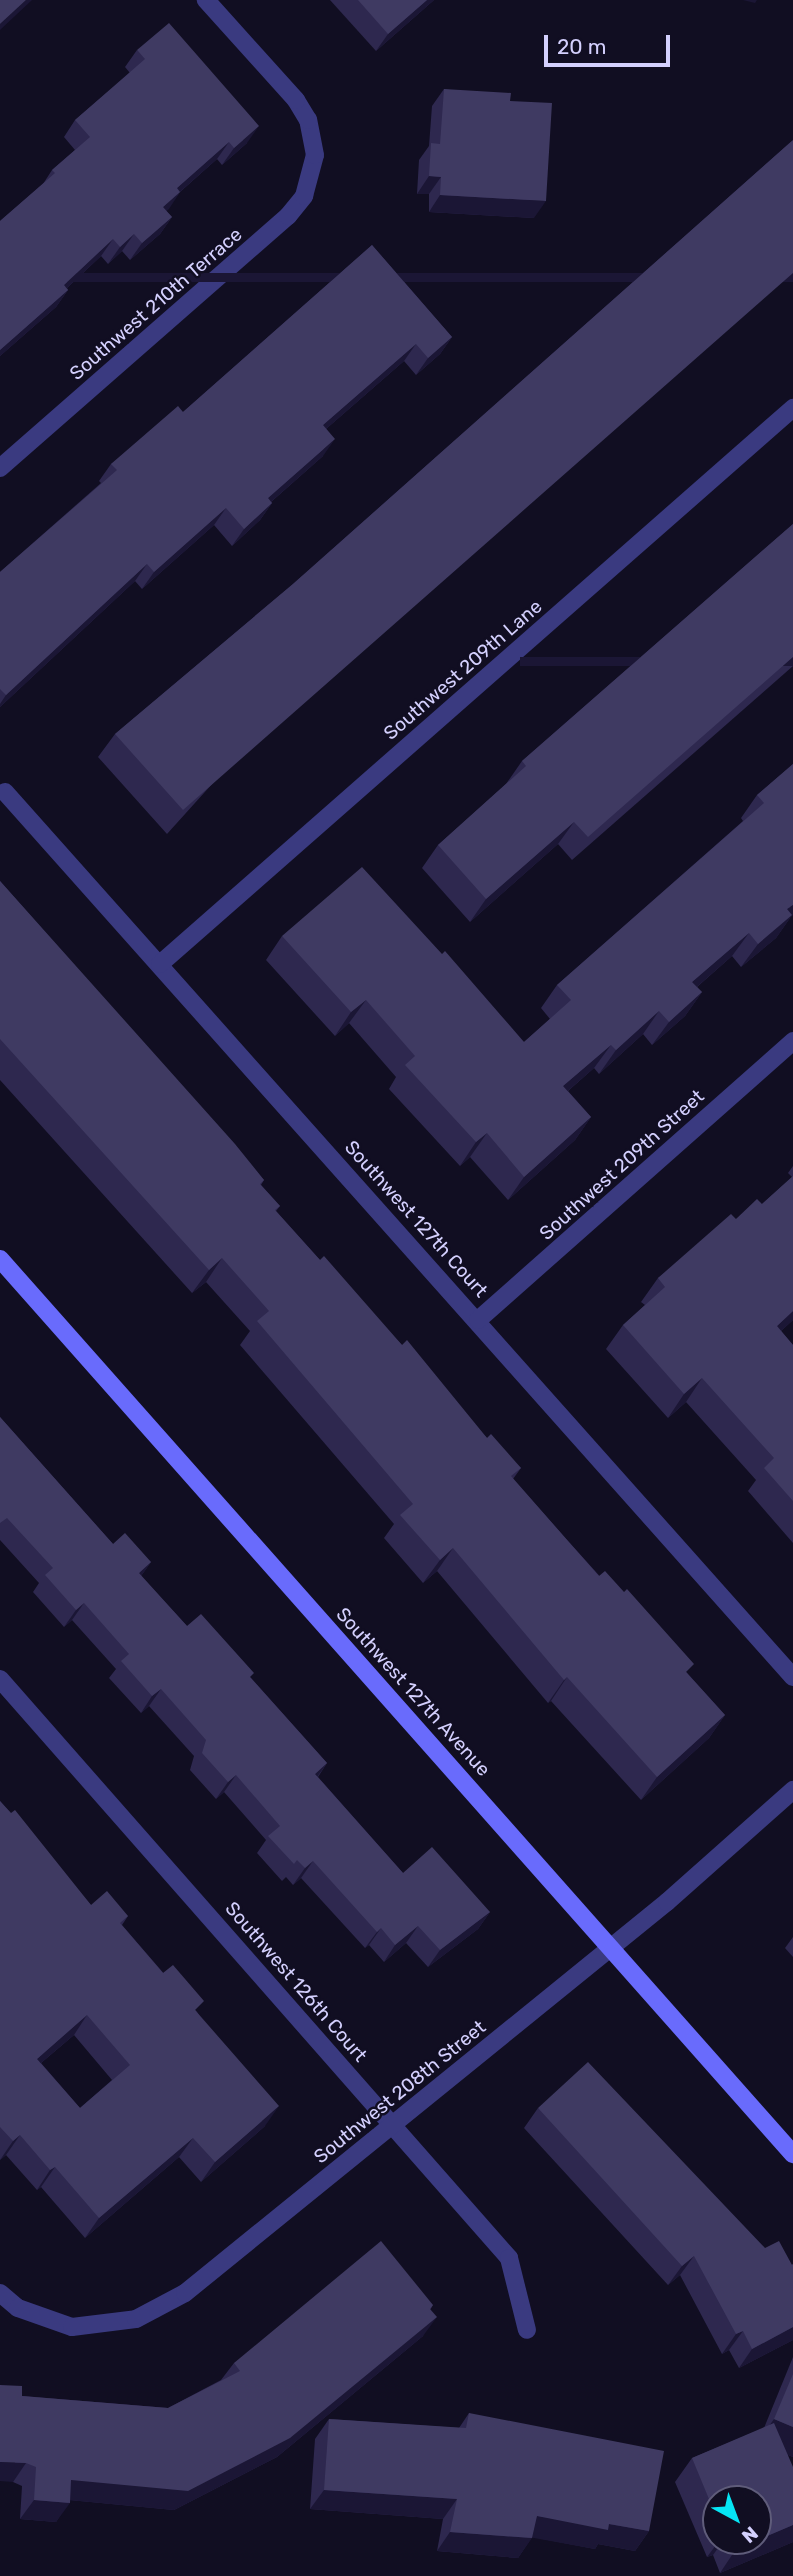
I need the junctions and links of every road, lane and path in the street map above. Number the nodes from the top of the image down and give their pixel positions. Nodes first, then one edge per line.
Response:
1 (206, 0) edge
2 (793, 408) edge
3 (0, 468) edge
4 (5, 792) dead end
5 (160, 964) junction
6 (793, 1041) edge
7 (0, 1259) edge
8 (478, 1320) junction
9 (793, 1677) edge
10 (0, 1679) edge
11 (793, 1790) edge
12 (610, 1946) junction
13 (393, 2124) junction
14 (793, 2154) edge
15 (0, 2293) edge
16 (527, 2330) dead end

1 - 3 street, Southwest 210th Terrace
2 - 5 street, Southwest 209th Lane
4 - 5 street, Southwest 127th Court
5 - 8 street, Southwest 127th Court
6 - 8 street, Southwest 209th Street
7 - 12 street, Southwest 127th Avenue
8 - 9 street, Southwest 127th Court
10 - 13 street, Southwest 126th Court
11 - 12 street, Southwest 208th Street
12 - 13 street, Southwest 208th Street
12 - 14 street, Southwest 127th Avenue
13 - 15 street, Southwest 208th Street
13 - 16 street, Southwest 126th Court

